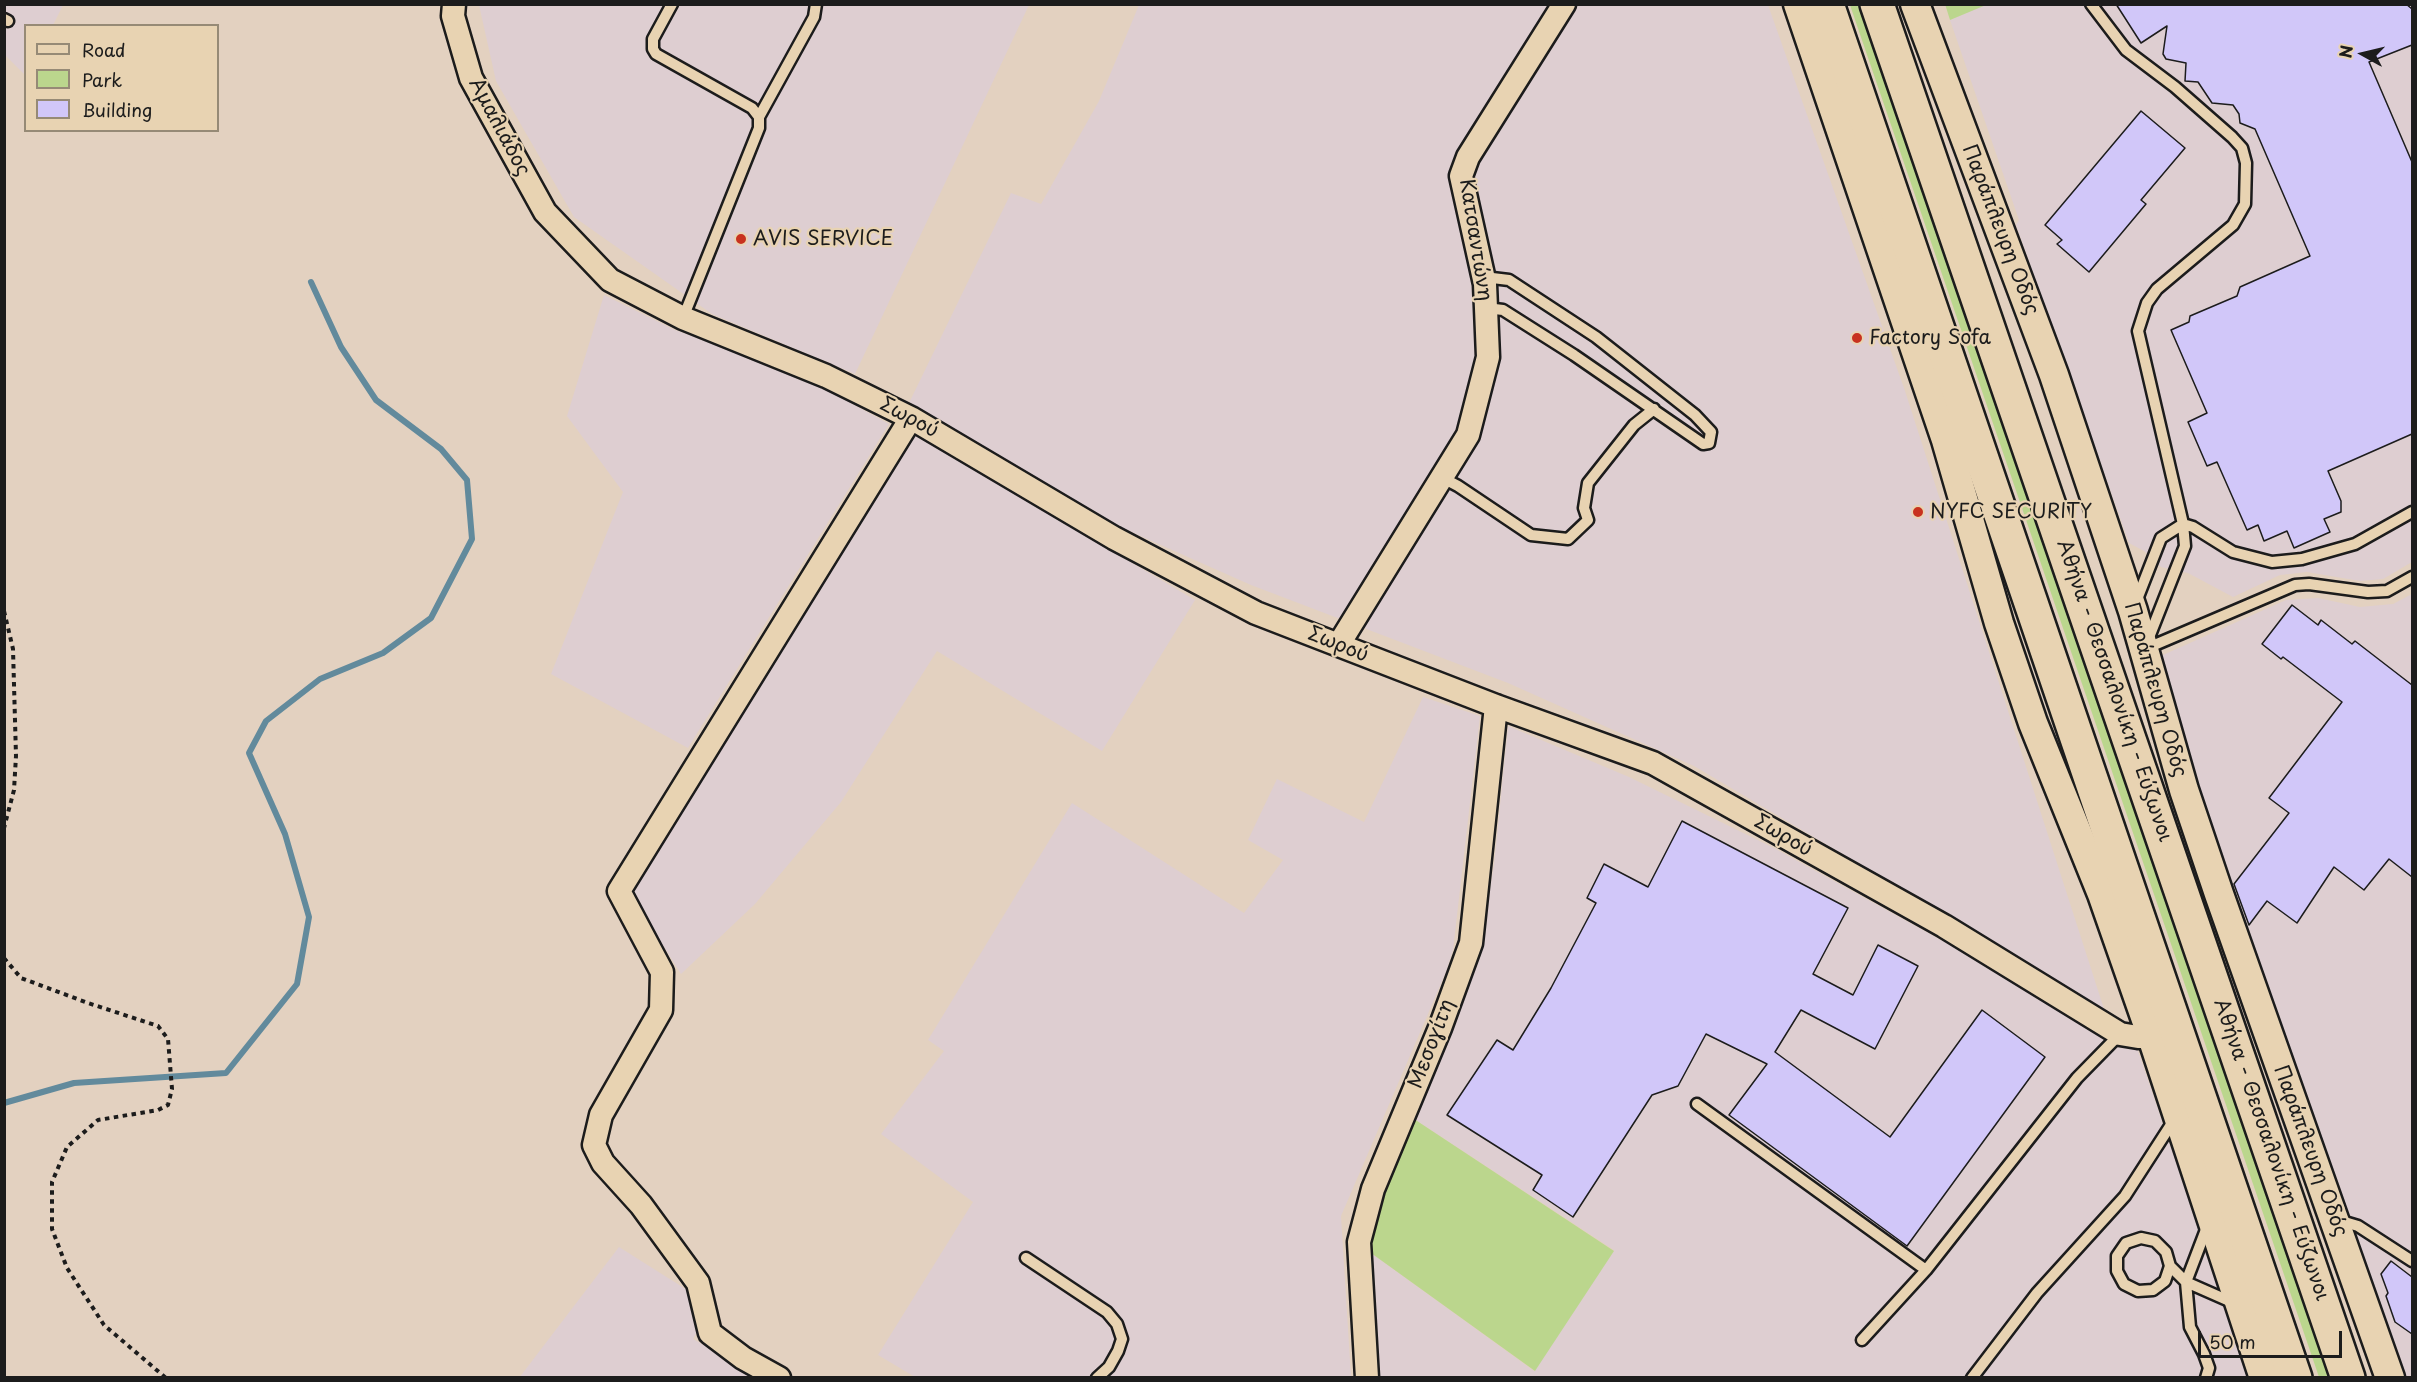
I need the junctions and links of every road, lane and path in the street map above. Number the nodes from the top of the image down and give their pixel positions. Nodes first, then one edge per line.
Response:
1 (454, 4) edge
2 (672, 4) edge
3 (816, 4) edge
4 (1564, 4) edge
5 (1798, 4) edge
6 (1827, 4) edge
7 (1876, 4) edge
8 (1915, 4) edge
9 (2091, 4) edge
10 (759, 117) junction
11 (545, 212) joint
12 (1484, 277) junction
13 (1486, 308) junction
14 (683, 318) junction
15 (1654, 409) junction
16 (911, 418) junction
17 (1441, 477) junction
18 (2412, 512) edge
19 (2182, 524) junction
20 (2412, 577) edge
21 (4, 611) edge
22 (2133, 611) junction
23 (1339, 644) junction
24 (2144, 649) junction
25 (1496, 706) junction
26 (4, 828) edge
27 (4, 958) edge
28 (2120, 1034) junction
29 (2152, 1037) junction
30 (1697, 1104) dead end
31 (2178, 1115) junction
32 (2211, 1216) junction
33 (2335, 1219) junction
34 (1026, 1258) dead end
35 (2412, 1261) edge
36 (2170, 1266) junction
37 (1926, 1270) junction
38 (2186, 1282) junction
39 (2239, 1305) junction
40 (1862, 1340) dead end
41 (2257, 1372) edge
42 (166, 1377) edge
43 (779, 1377) edge
44 (1097, 1377) edge
45 (1366, 1377) edge
46 (1972, 1377) edge
47 (2206, 1377) edge
48 (2295, 1377) edge
49 (2348, 1377) edge
50 (2391, 1377) edge

1 - 11 street, Αμαλιάδος
2 - 10 lane
3 - 10 lane
4 - 12 street, Κατσαντώνη
5 - 29 street
6 - 48 highway
7 - 49 highway, Αθήνα - Θεσσαλονίκη - Εύζωνοι
8 - 22 street, Παράπλευρη Οδός
9 - 19 lane
10 - 14 lane
11 - 14 street, Σωρού
12 - 13 street, Κατσαντώνη
12 - 15 lane
13 - 15 lane
13 - 17 street, Κατσαντώνη
14 - 16 street, Σωρού
15 - 17 lane
16 - 23 street, Σωρού
16 - 43 street
17 - 23 street, Κατσαντώνη
18 - 19 lane
19 - 22 lane
19 - 24 lane
20 - 24 lane
21 - 26 path
22 - 24 street, Παράπλευρη Οδός
23 - 25 street, Σωρού
24 - 33 street, Παράπλευρη Οδός
25 - 28 street, Σωρού
25 - 45 street, Μεσογίτη
27 - 42 path
28 - 29 street, Σωρού
28 - 37 lane
29 - 31 street
30 - 37 lane
31 - 32 street
31 - 46 lane
32 - 38 lane
32 - 39 street
33 - 35 lane
33 - 50 street, Παράπλευρη Οδός
34 - 44 lane
36 - 36 lane
36 - 38 lane
37 - 40 lane
38 - 39 lane
38 - 47 lane
39 - 41 street

